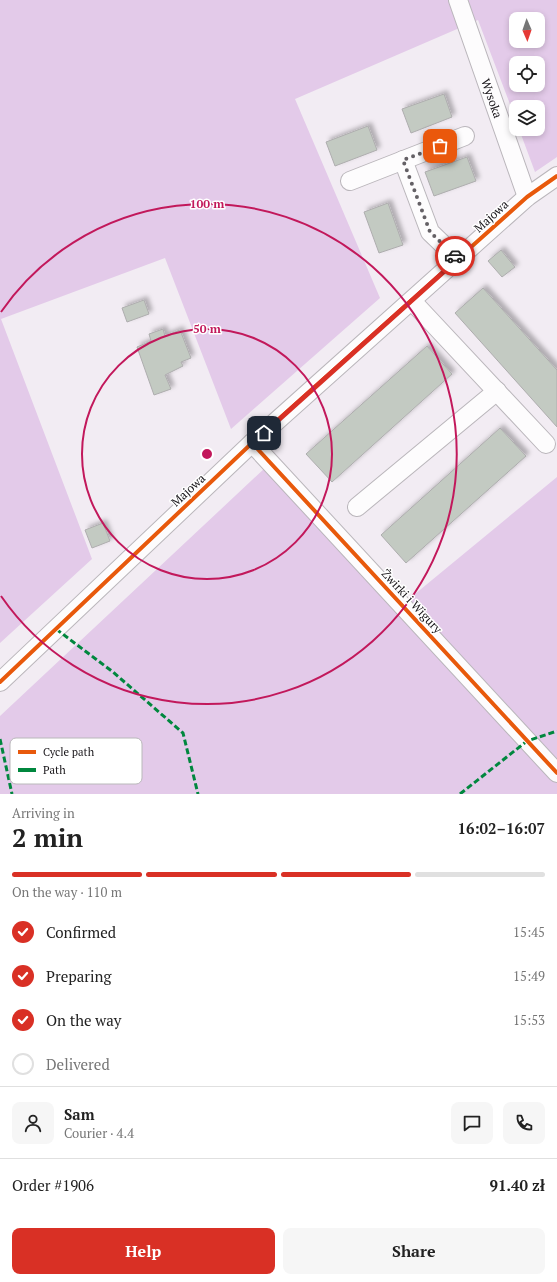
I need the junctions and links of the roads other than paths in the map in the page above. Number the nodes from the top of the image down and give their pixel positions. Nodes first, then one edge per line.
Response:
1 (458, 0) edge
2 (465, 136) dead end
3 (403, 160) junction
4 (557, 176) edge
5 (350, 181) dead end
6 (527, 197) junction
7 (458, 259) junction
8 (412, 301) junction
9 (497, 391) junction
10 (252, 443) junction
11 (546, 444) dead end
12 (357, 507) dead end
13 (0, 682) edge
14 (557, 773) edge

1 - 6 street, Wysoka
2 - 3 street
3 - 5 street
3 - 7 street
4 - 6 street, Majowa
6 - 7 street, Majowa
7 - 8 street, Majowa
8 - 9 street
8 - 10 street, Majowa
9 - 11 street
9 - 12 street
10 - 13 street, Majowa
10 - 14 street, Żwirki i Wigury

